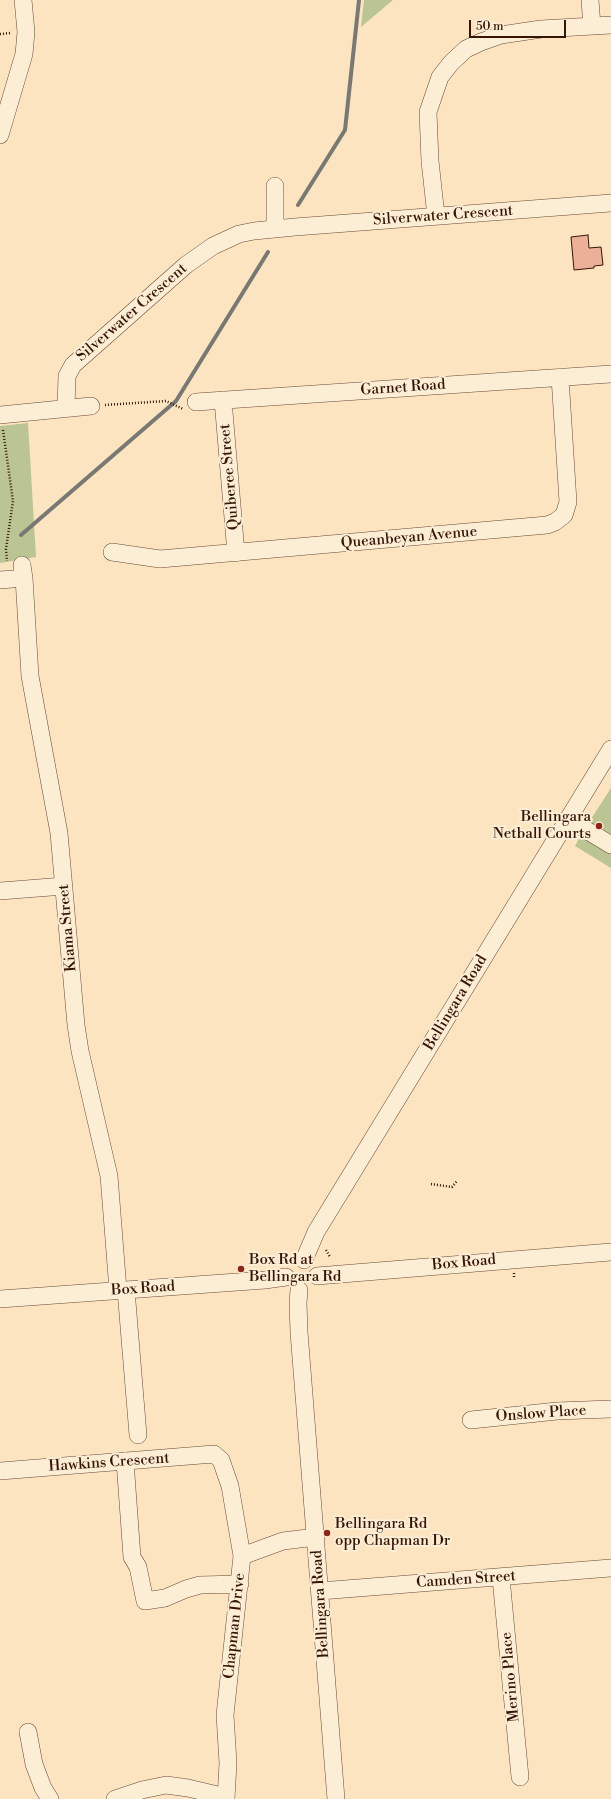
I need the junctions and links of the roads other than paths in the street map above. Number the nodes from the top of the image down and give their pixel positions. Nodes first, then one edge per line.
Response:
1 (23, 0) edge
2 (590, 0) edge
3 (611, 25) edge
4 (592, 26) junction
5 (0, 135) edge
6 (275, 186) dead end
7 (611, 203) edge
8 (436, 216) junction
9 (275, 229) junction
10 (611, 374) edge
11 (560, 377) junction
12 (223, 400) junction
13 (196, 402) dead end
14 (91, 406) road end
15 (66, 408) junction
16 (0, 415) edge
17 (112, 552) dead end
18 (236, 553) junction
19 (0, 580) edge
20 (611, 749) edge
21 (568, 819) junction
22 (611, 845) edge
23 (64, 886) junction
24 (0, 891) edge
25 (611, 1252) edge
26 (304, 1260) junction
27 (317, 1276) junction
28 (286, 1277) junction
29 (122, 1290) junction
30 (299, 1290) junction
31 (0, 1300) edge
32 (611, 1409) edge
33 (471, 1420) dead end
34 (138, 1435) dead end
35 (218, 1456) joint
36 (125, 1461) junction
37 (0, 1471) edge
38 (316, 1537) junction
39 (242, 1556) junction
40 (611, 1568) edge
41 (501, 1578) junction
42 (240, 1584) junction
43 (320, 1591) junction
44 (28, 1732) dead end
45 (520, 1777) dead end
46 (226, 1798) edge
47 (50, 1799) edge
48 (115, 1799) edge
49 (336, 1799) edge

1 - 5 street
2 - 4 street
3 - 4 street
4 - 8 street
6 - 9 street
7 - 8 street, Silverwater Crescent
8 - 9 street, Silverwater Crescent
9 - 15 street, Silverwater Crescent
10 - 11 street, Garnet Road
11 - 12 street, Garnet Road
11 - 18 street, Queanbeyan Avenue
12 - 13 street, Garnet Road
12 - 18 street, Quiberee Street
14 - 15 street
15 - 16 street
17 - 18 street, Queanbeyan Avenue
19 - 23 street, Kiama Street
20 - 21 street, Bellingara Road
21 - 22 street
21 - 26 street, Bellingara Road
23 - 24 street
23 - 29 street, Kiama Street
25 - 27 street, Box Road
26 - 27 street
26 - 28 street
27 - 30 street
28 - 29 street, Box Road
28 - 30 street
29 - 31 street, Box Road
29 - 34 street, Kiama Street
30 - 38 street, Bellingara Road
32 - 33 street, Onslow Place
35 - 36 street, Hawkins Crescent
35 - 39 street, Chapman Drive
36 - 37 street, Hawkins Crescent
36 - 42 street
38 - 39 street
38 - 43 street, Bellingara Road
39 - 42 street, Chapman Drive
40 - 41 street, Camden Street
41 - 43 street, Camden Street
41 - 45 street, Merino Place
42 - 46 street, Chapman Drive
43 - 49 street, Bellingara Road
44 - 47 street
46 - 48 street

